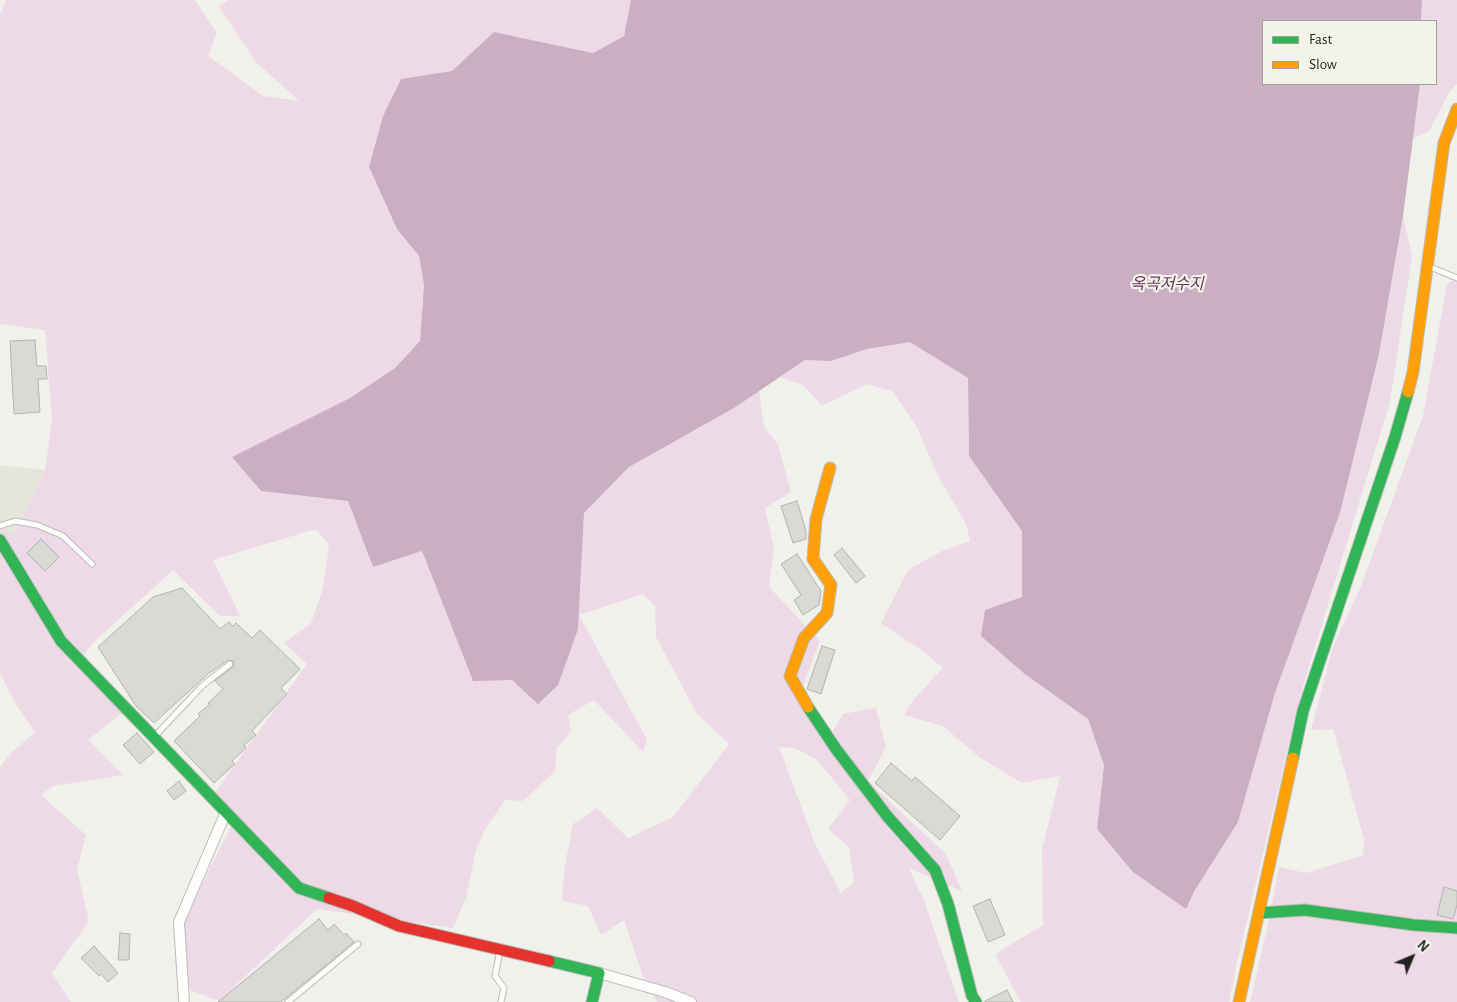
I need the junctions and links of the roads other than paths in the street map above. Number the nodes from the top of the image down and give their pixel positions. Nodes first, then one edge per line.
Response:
1 (1457, 109) edge
2 (1428, 266) junction
3 (1457, 278) edge
4 (830, 468) dead end
5 (0, 526) edge
6 (0, 540) edge
7 (92, 564) dead end
8 (230, 664) dead end
9 (154, 738) junction
10 (226, 812) junction
11 (1259, 913) junction
12 (1457, 928) edge
13 (358, 944) dead end
14 (500, 950) junction
15 (599, 973) junction
16 (184, 1001) edge
17 (288, 1002) edge
18 (501, 1002) edge
19 (592, 1002) edge
20 (691, 1002) edge
21 (976, 1002) edge
22 (1239, 1002) edge

1 - 2 street
2 - 3 lane
2 - 11 street
4 - 21 street
5 - 7 lane
6 - 9 street
8 - 9 lane
9 - 10 street
10 - 14 street
10 - 16 street
11 - 12 street
11 - 22 street
13 - 17 lane
14 - 15 street
14 - 18 lane
15 - 19 street
15 - 20 street

